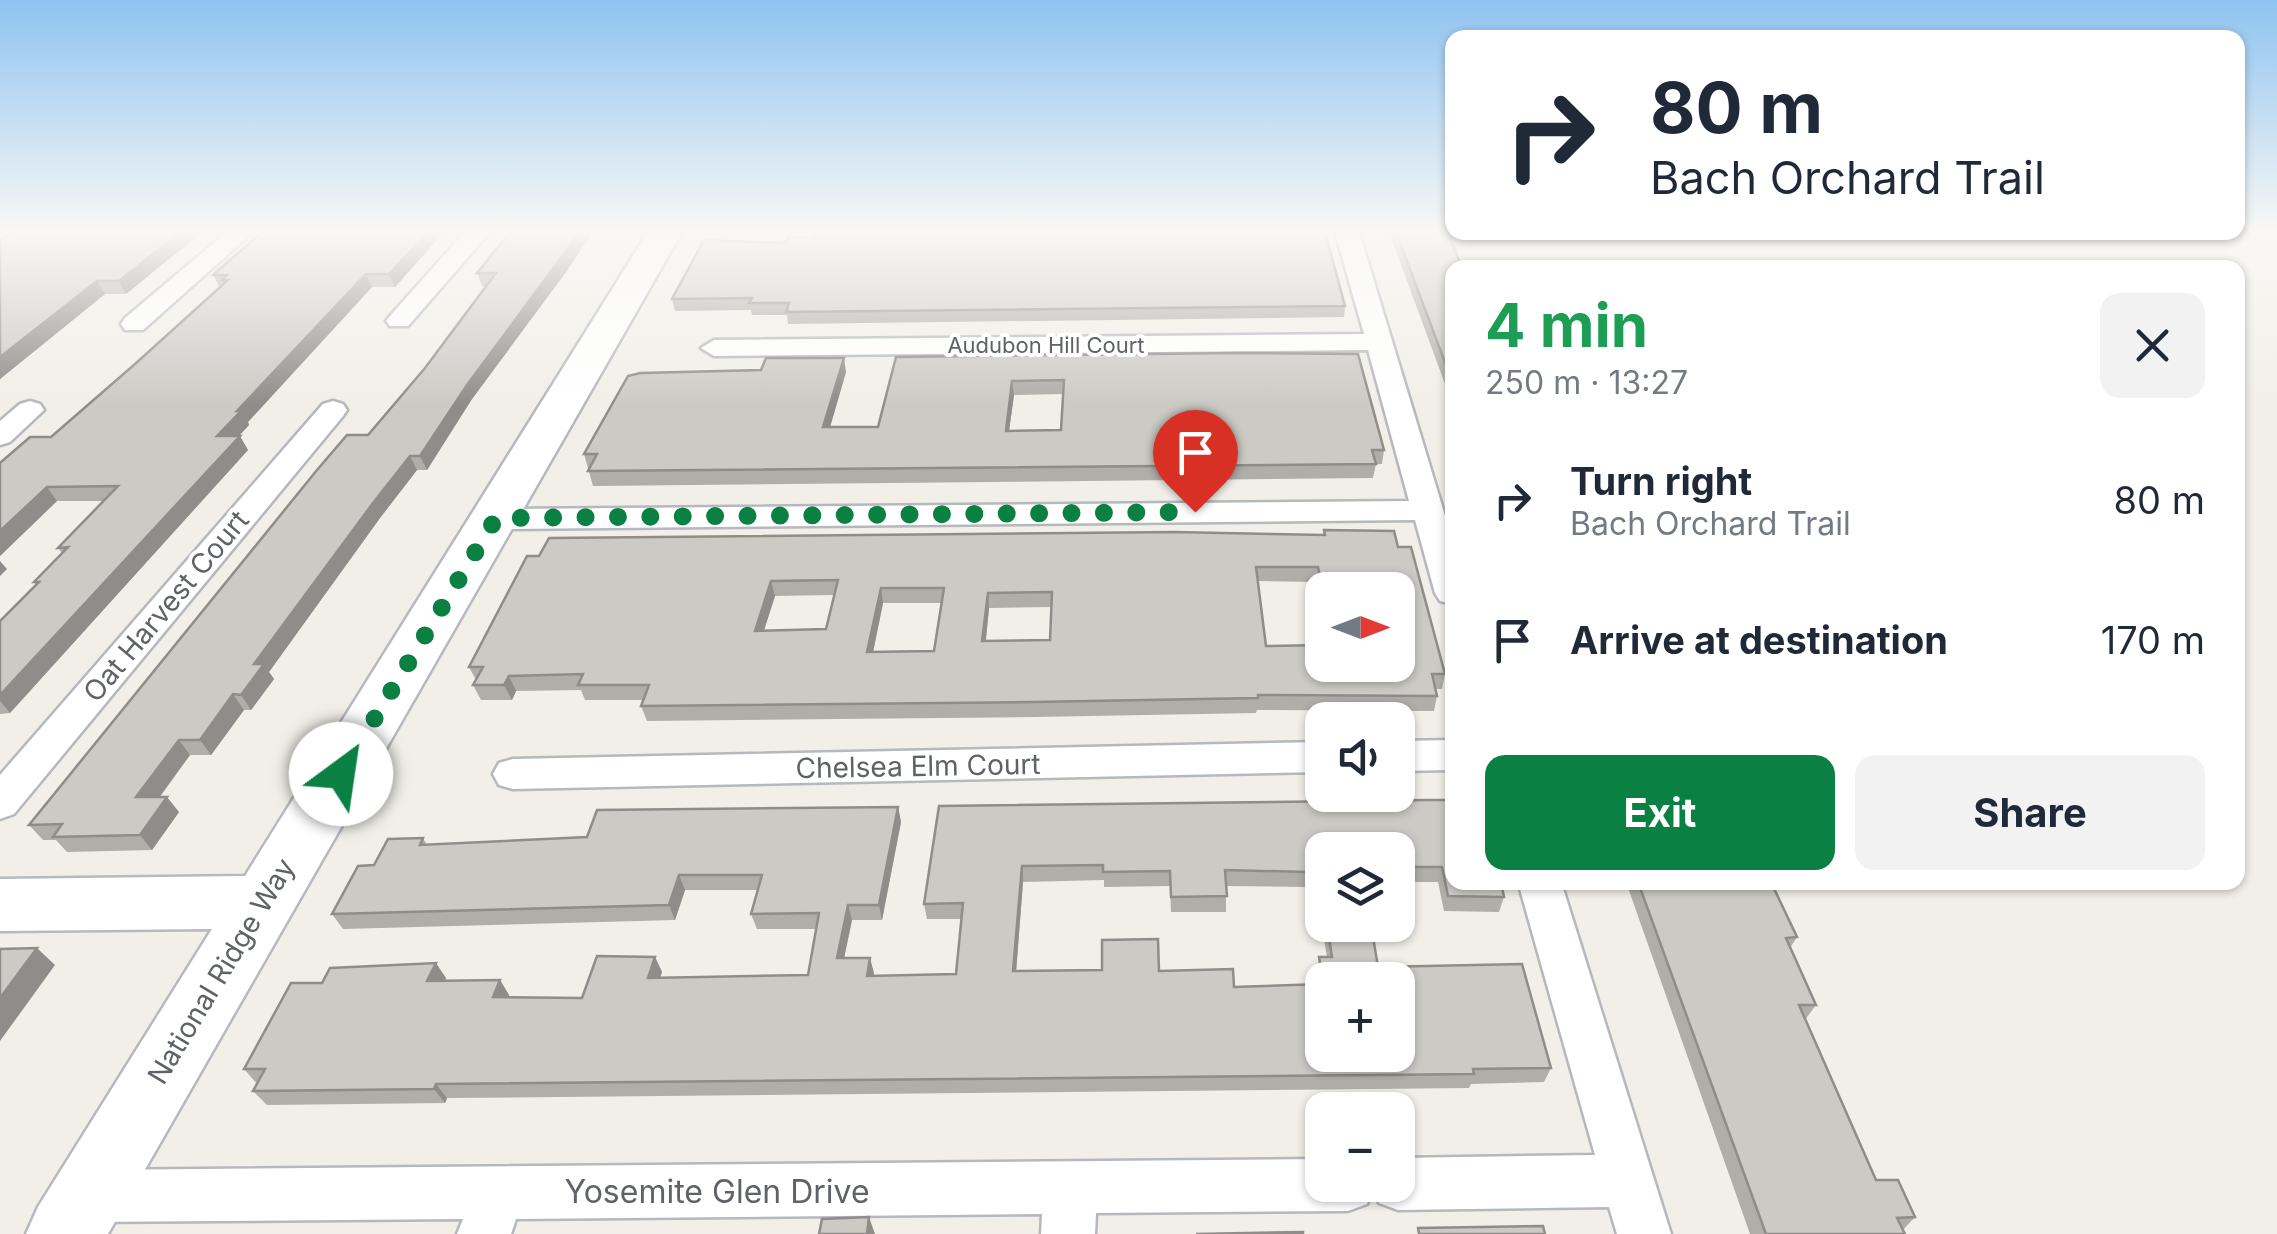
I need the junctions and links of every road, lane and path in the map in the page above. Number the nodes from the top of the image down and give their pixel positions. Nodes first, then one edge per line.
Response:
1 (174, 290) edge
2 (427, 290) edge
3 (632, 290) edge
4 (1364, 290) edge
5 (399, 321) dead end
6 (134, 324) dead end
7 (1379, 342) junction
8 (714, 348) dead end
9 (30, 410) dead end
10 (333, 410) dead end
11 (0, 436) edge
12 (1428, 510) junction
13 (496, 518) junction
14 (1445, 569) edge
15 (1445, 754) edge
16 (1415, 755) edge
17 (1305, 757) edge
18 (513, 774) dead end
19 (0, 803) edge
20 (1541, 890) edge
21 (263, 902) junction
22 (0, 905) edge
23 (1628, 1181) junction
24 (1415, 1184) edge
25 (1305, 1189) edge
26 (1069, 1211) edge
27 (492, 1213) edge
28 (70, 1221) edge
29 (1644, 1234) edge

1 - 6 street
2 - 5 street
3 - 13 street, National Ridge Way
4 - 7 street
7 - 8 street, Audubon Hill Court
7 - 12 street
9 - 11 street
10 - 19 street, Oat Harvest Court
12 - 13 street
12 - 14 street
13 - 21 street, National Ridge Way
15 - 16 street
17 - 18 street, Chelsea Elm Court
20 - 23 street
21 - 22 street
21 - 28 street, National Ridge Way
23 - 24 street
23 - 29 street
25 - 26 street, Yosemite Glen Drive
26 - 27 street, Yosemite Glen Drive
27 - 28 street, Yosemite Glen Drive

